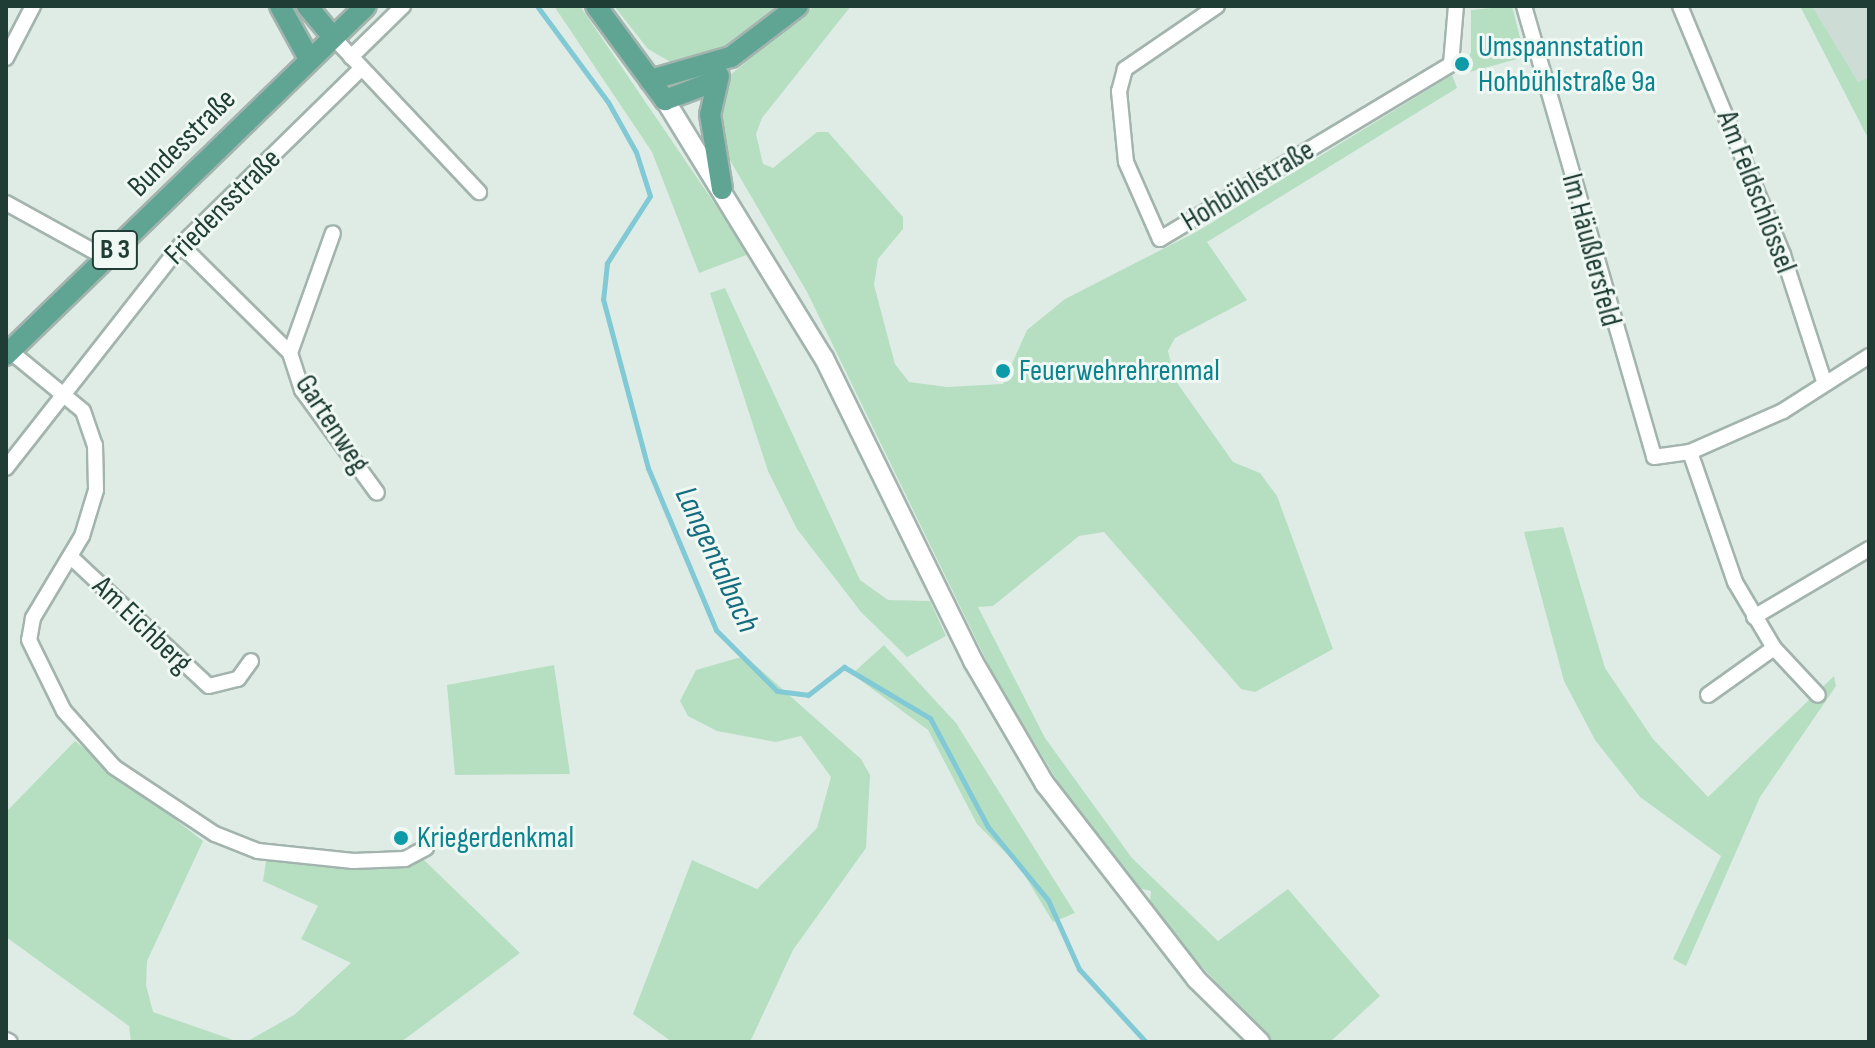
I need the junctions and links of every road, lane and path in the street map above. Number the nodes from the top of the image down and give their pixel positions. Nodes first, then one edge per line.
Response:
1 (33, 6) edge
2 (280, 6) edge
3 (307, 6) edge
4 (366, 6) edge
5 (403, 6) edge
6 (596, 6) edge
7 (798, 6) edge
8 (1217, 6) edge
9 (1456, 6) edge
10 (1524, 6) edge
11 (1680, 6) edge
12 (331, 35) junction
13 (308, 57) junction
14 (351, 57) junction
15 (731, 57) junction
16 (6, 58) edge
17 (362, 68) junction
18 (650, 80) junction
19 (716, 81) junction
20 (665, 100) junction
21 (722, 189) junction
22 (479, 192) dead end
23 (6, 203) edge
24 (333, 233) dead end
25 (181, 245) junction
26 (106, 258) junction
27 (8, 353) edge
28 (290, 353) junction
29 (1869, 356) edge
30 (1824, 381) junction
31 (61, 397) junction
32 (1690, 452) junction
33 (6, 468) edge
34 (377, 493) dead end
35 (1869, 549) edge
36 (72, 558) junction
37 (1754, 617) junction
38 (1774, 648) junction
39 (251, 661) dead end
40 (1708, 695) dead end
41 (1818, 695) dead end
42 (426, 848) dead end
43 (1260, 1042) edge

1 - 16 street
2 - 13 main road
3 - 12 main road
4 - 12 main road, Bundesstraße / B 3
5 - 14 street
6 - 18 main road
7 - 15 main road
8 - 9 street, Hohbühlstraße
10 - 32 street, Im Häußlersfeld
11 - 30 street, Am Feldschlössel
12 - 13 main road, Bundesstraße / B 3
12 - 14 street
13 - 26 main road, Bundesstraße / B 3
14 - 17 street
15 - 18 main road
15 - 19 main road
17 - 22 street
17 - 25 street, Friedensstraße
18 - 20 main road
19 - 20 main road
19 - 21 main road
20 - 21 main road
21 - 43 main road
23 - 26 street
24 - 28 street, Gartenweg
25 - 28 street, Gartenweg
25 - 31 street, Friedensstraße
26 - 27 main road, Bundesstraße / B 3
27 - 31 street, Am Eichberg
28 - 34 street, Gartenweg
29 - 30 street
30 - 32 street
31 - 33 street, Friedensstraße
31 - 36 street, Am Eichberg
32 - 37 street
35 - 37 street
36 - 39 street, Am Eichberg
36 - 42 street, Am Eichberg
37 - 38 street
38 - 40 street
38 - 41 street

